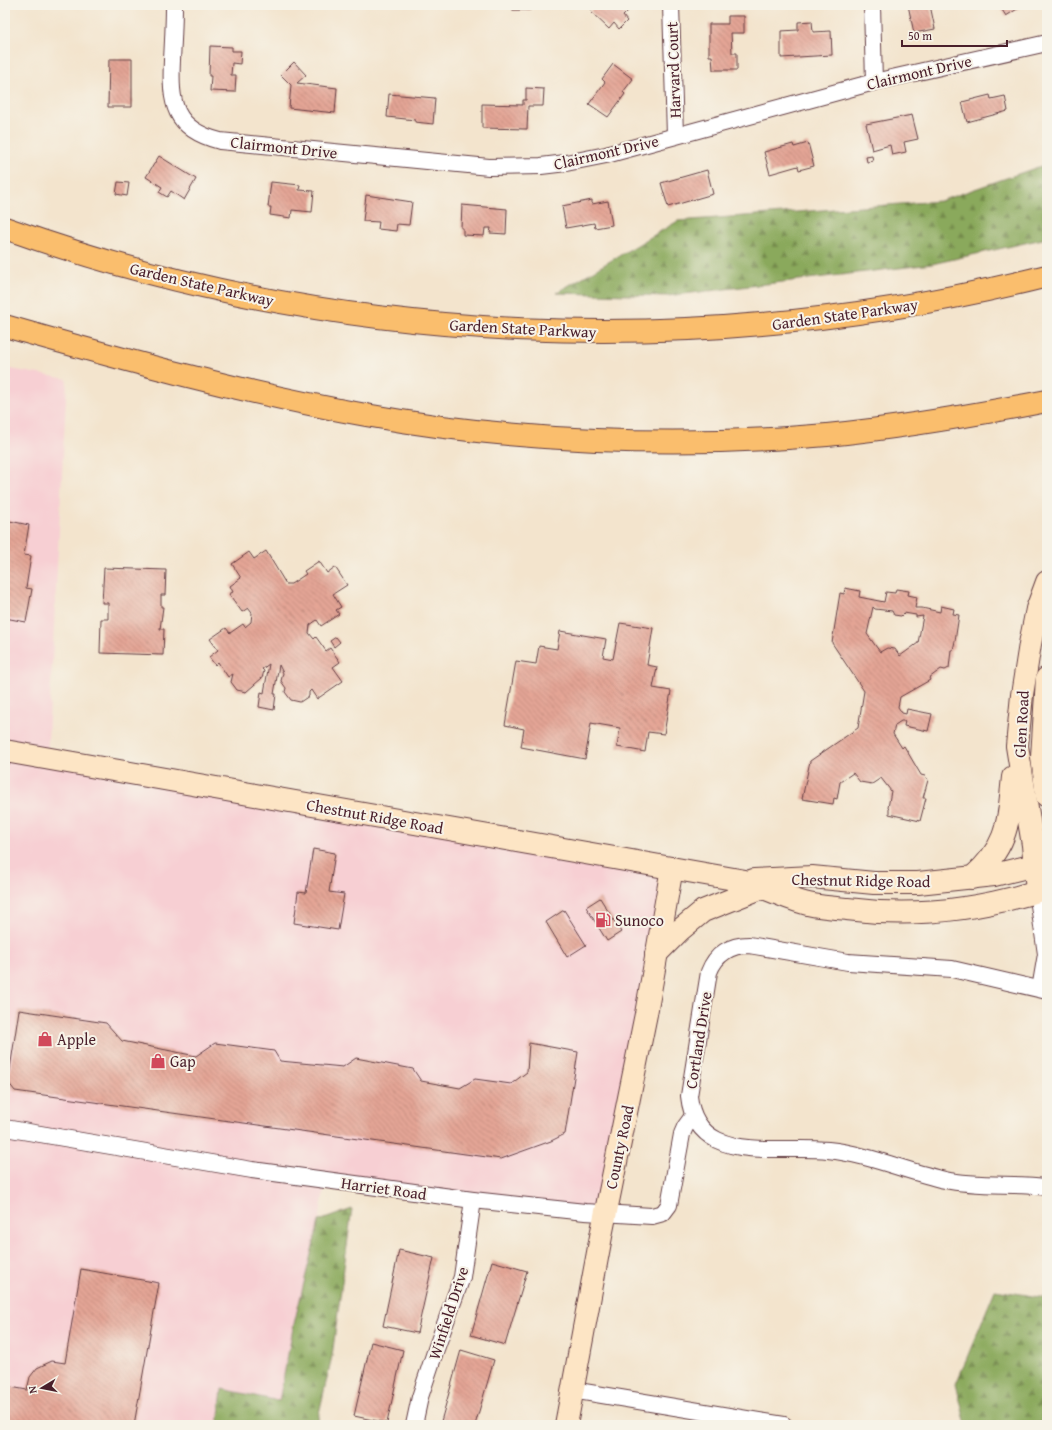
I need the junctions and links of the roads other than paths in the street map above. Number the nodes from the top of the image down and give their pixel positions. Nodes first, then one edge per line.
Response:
1 (174, 5) edge
2 (671, 5) edge
3 (872, 5) edge
4 (1047, 43) edge
5 (874, 82) junction
6 (675, 135) junction
7 (5, 228) edge
8 (1047, 276) edge
9 (5, 326) edge
10 (1047, 400) edge
11 (1047, 582) edge
12 (1047, 678) edge
13 (1017, 746) junction
14 (11, 754) edge
15 (1047, 796) edge
16 (1041, 864) edge
17 (672, 868) junction
18 (972, 878) junction
19 (754, 884) junction
20 (1042, 890) edge
21 (656, 954) junction
22 (1043, 990) edge
23 (693, 1116) junction
24 (5, 1128) edge
25 (1047, 1187) edge
26 (473, 1200) junction
27 (606, 1213) junction
28 (572, 1390) junction
29 (414, 1425) edge
30 (566, 1425) edge
31 (784, 1425) edge

1 - 6 street, Clairmont Drive
2 - 6 street, Harvard Court
3 - 5 street
4 - 5 street, Clairmont Drive
5 - 6 street, Clairmont Drive
7 - 8 highway, Garden State Parkway
9 - 10 highway
11 - 13 main road, Glen Road
12 - 15 main road, Glen Road
13 - 16 main road, Glen Road
13 - 18 main road
14 - 17 main road, Chestnut Ridge Road
16 - 18 main road, Chestnut Ridge Road
16 - 20 main road, Glen Road
17 - 19 main road, Chestnut Ridge Road
17 - 21 main road, County Road
18 - 19 main road, Chestnut Ridge Road
19 - 20 main road, Chestnut Ridge Road
19 - 21 main road
20 - 22 street
21 - 27 main road, County Road
22 - 23 street, Cortland Drive
23 - 25 street, Cortland Drive
23 - 27 street, Harriet Road
24 - 26 street, Harriet Road
26 - 27 street, Harriet Road
26 - 29 street, Winfield Drive
27 - 28 main road, County Road
28 - 30 main road, County Road
28 - 31 street

